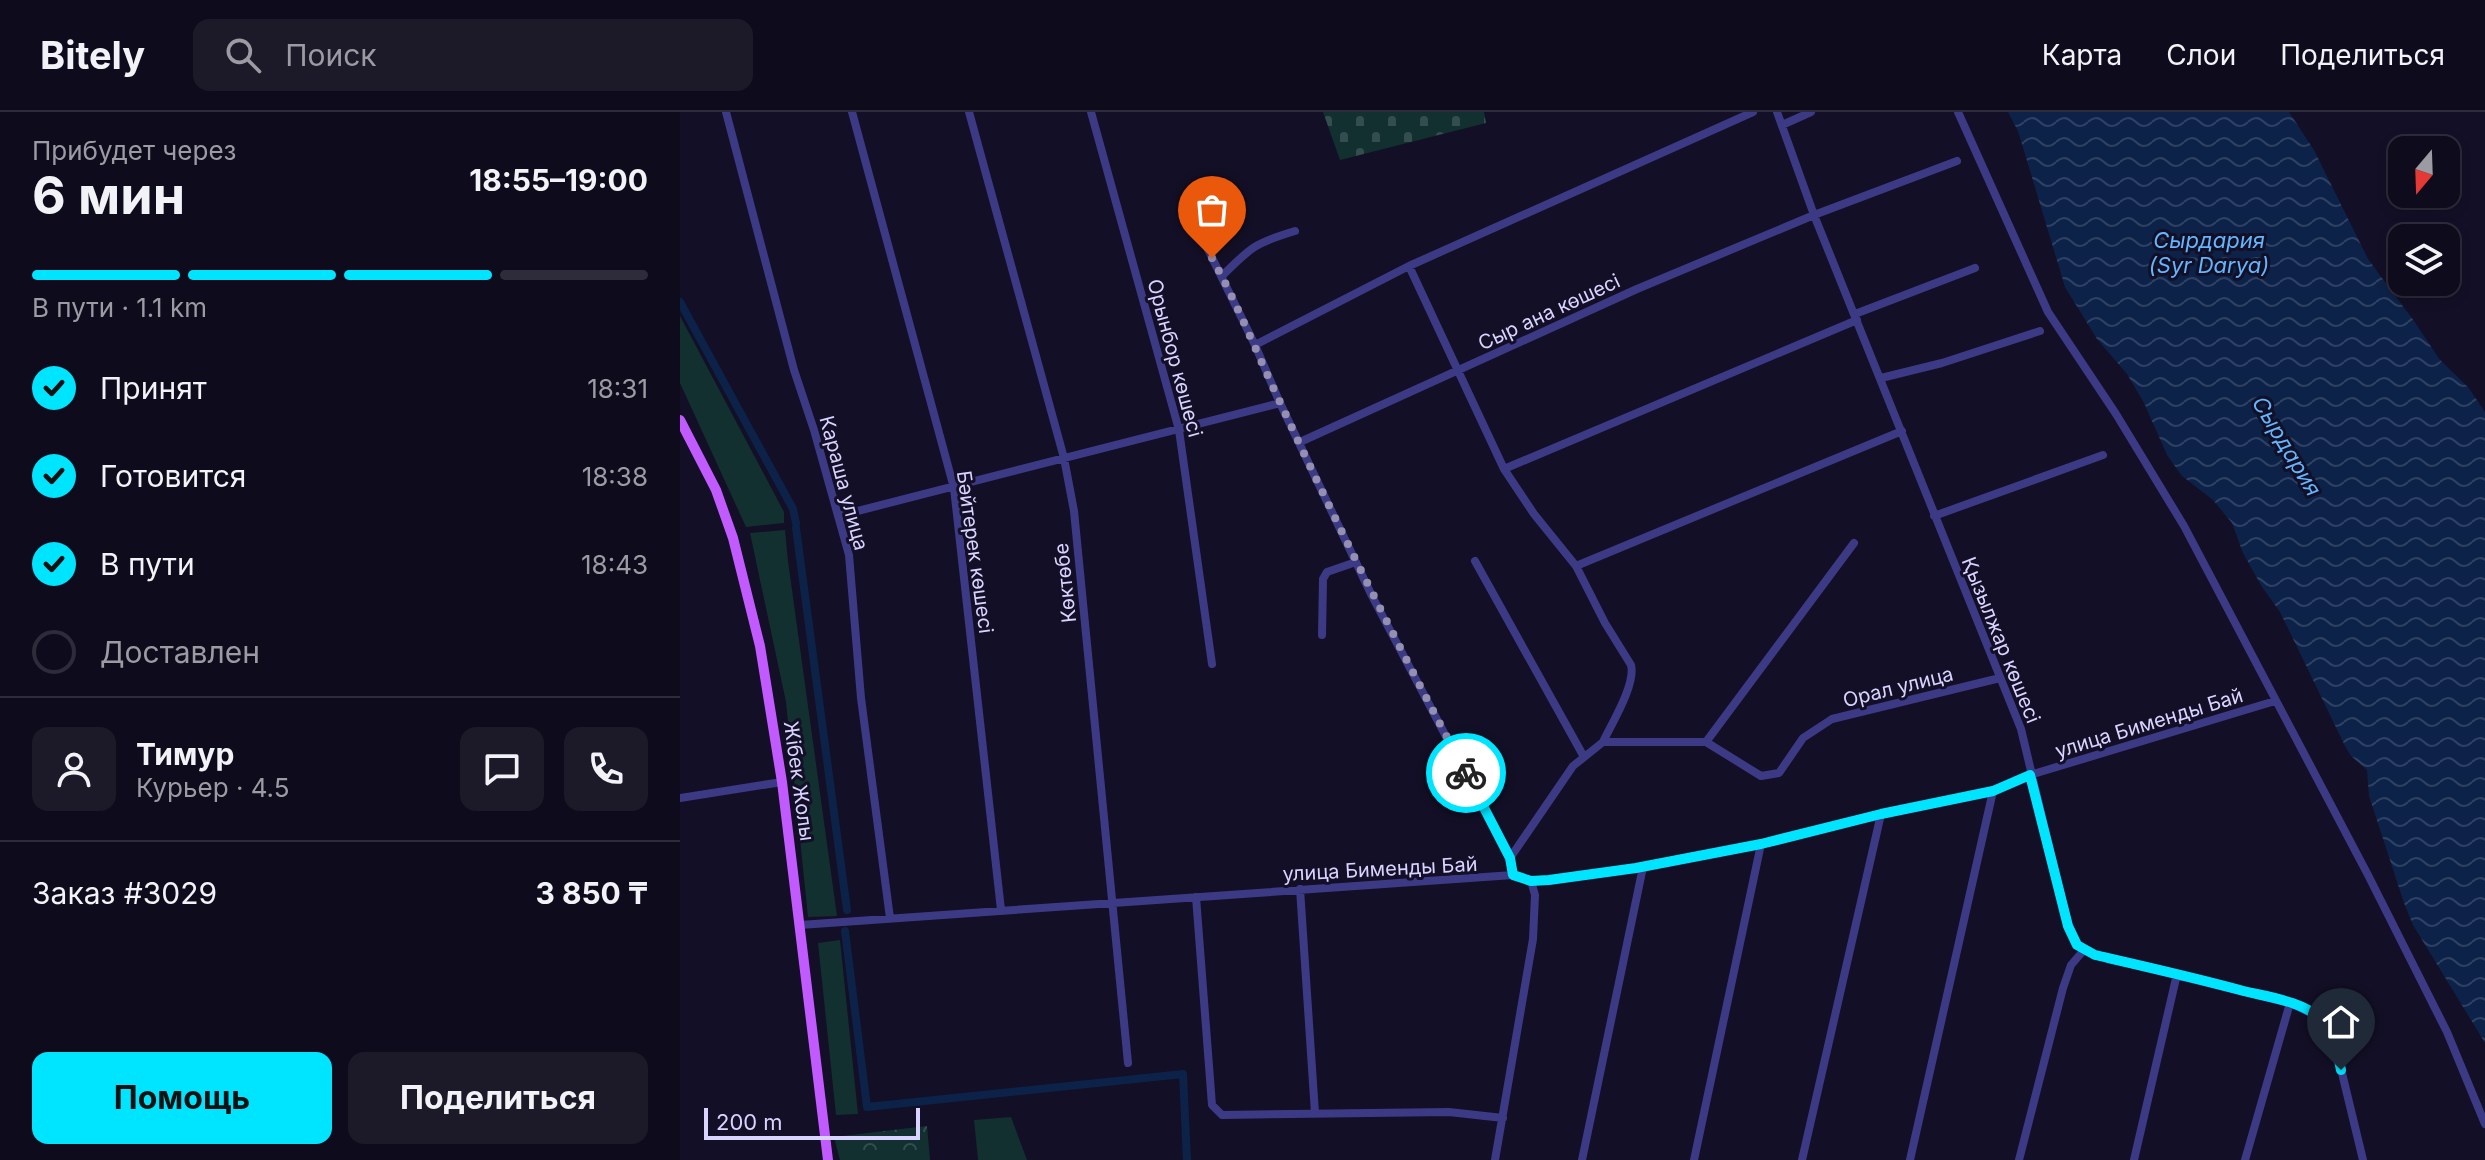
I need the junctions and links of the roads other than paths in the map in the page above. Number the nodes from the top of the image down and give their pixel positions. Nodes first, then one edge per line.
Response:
1 (726, 112) edge
2 (852, 112) edge
3 (969, 112) edge
4 (1091, 112) edge
5 (1753, 112) edge
6 (1777, 112) edge
7 (1811, 112) edge
8 (1958, 112) edge
9 (1782, 125) junction
10 (1957, 161) dead end
11 (1814, 215) junction
12 (1194, 221) dead end
13 (1295, 231) dead end
14 (1409, 266) junction
15 (1975, 268) dead end
16 (1222, 276) junction
17 (1856, 317) junction
18 (2040, 331) dead end
19 (1255, 345) junction
20 (1460, 371) junction
21 (1881, 378) junction
22 (1280, 403) junction
23 (680, 420) edge
24 (1179, 430) junction
25 (1902, 431) junction
26 (1300, 442) junction
27 (2103, 455) dead end
28 (1064, 458) junction
29 (1504, 469) junction
30 (954, 488) junction
31 (838, 516) junction
32 (1934, 516) junction
33 (1854, 543) dead end
34 (1475, 561) dead end
35 (1356, 562) junction
36 (1576, 566) junction
37 (1322, 635) dead end
38 (1212, 664) dead end
39 (2000, 678) junction
40 (2275, 701) junction
41 (1603, 742) junction
42 (1706, 742) junction
43 (1584, 757) junction
44 (2030, 775) junction
45 (782, 782) junction
46 (1993, 791) junction
47 (680, 798) edge
48 (1881, 814) junction
49 (1761, 844) junction
50 (1510, 858) junction
51 (1643, 867) junction
52 (1513, 875) junction
53 (1531, 881) junction
54 (1300, 889) junction
55 (1196, 897) junction
56 (1114, 902) junction
57 (1001, 910) junction
58 (890, 918) junction
59 (800, 925) junction
60 (2084, 950) junction
61 (2177, 974) junction
62 (2290, 1003) junction
63 (1128, 1063) dead end
64 (1315, 1113) junction
65 (1503, 1118) junction
66 (2485, 1124) edge
67 (828, 1160) edge
68 (1495, 1160) edge
69 (1582, 1160) edge
70 (1694, 1160) edge
71 (1802, 1160) edge
72 (1910, 1160) edge
73 (2019, 1160) edge
74 (2134, 1160) edge
75 (2245, 1160) edge
76 (2363, 1160) edge

1 - 31 street, Караша улица
2 - 30 street, Бәйтерек көшесі
3 - 28 street, Көктөбе
4 - 24 street, Орынбор көшесі
5 - 14 street
6 - 9 street, Қызылжар көшесі
7 - 9 street
8 - 40 street
9 - 11 street, Қызылжар көшесі
10 - 11 street, Сыр ана көшесі
11 - 17 street, Қызылжар көшесі
11 - 20 street, Сыр ана көшесі
12 - 16 street
13 - 16 street
14 - 19 street
14 - 20 street
15 - 17 street
16 - 19 street
17 - 21 street, Қызылжар көшесі
17 - 29 street
18 - 21 street
19 - 22 street
20 - 26 street, Сыр ана көшесі
20 - 29 street
21 - 25 street, Қызылжар көшесі
22 - 24 street
22 - 26 street
23 - 45 main road, Жібек Жолы
24 - 28 street
24 - 38 street, Орынбор көшесі
25 - 32 street, Қызылжар көшесі
25 - 36 street
26 - 35 street
27 - 32 street
28 - 30 street
28 - 56 street, Көктөбе
29 - 36 street
30 - 31 street
30 - 57 street, Бәйтерек көшесі
31 - 58 street, Караша улица
32 - 39 street, Қызылжар көшесі
33 - 42 street
34 - 43 street
35 - 37 street
35 - 50 street
36 - 41 street
39 - 42 street, Орал улица
39 - 44 street, Қызылжар көшесі
40 - 44 street, улица Бименды Бай
40 - 66 street
41 - 42 street
41 - 43 street
43 - 50 street
44 - 46 street, улица Бименды Бай
44 - 60 street, Қызылжар көшесі
45 - 47 street
45 - 59 main road, Жібек Жолы
46 - 48 street, улица Бименды Бай
46 - 72 street
48 - 49 street, улица Бименды Бай
48 - 71 street
49 - 51 street, улица Бименды Бай
49 - 70 street
50 - 52 street
51 - 53 street, улица Бименды Бай
51 - 69 street
52 - 53 street, улица Бименды Бай
52 - 54 street, улица Бименды Бай
53 - 65 street
54 - 55 street, улица Бименды Бай
54 - 64 street
55 - 56 street, улица Бименды Бай
55 - 64 street
56 - 57 street, улица Бименды Бай
56 - 63 street, Көктөбе
57 - 58 street, улица Бименды Бай
58 - 59 street, улица Бименды Бай
59 - 67 main road, Жібек Жолы
60 - 61 street
60 - 73 street
61 - 62 street
61 - 74 street
62 - 75 street
62 - 76 street
64 - 65 street
65 - 68 street

